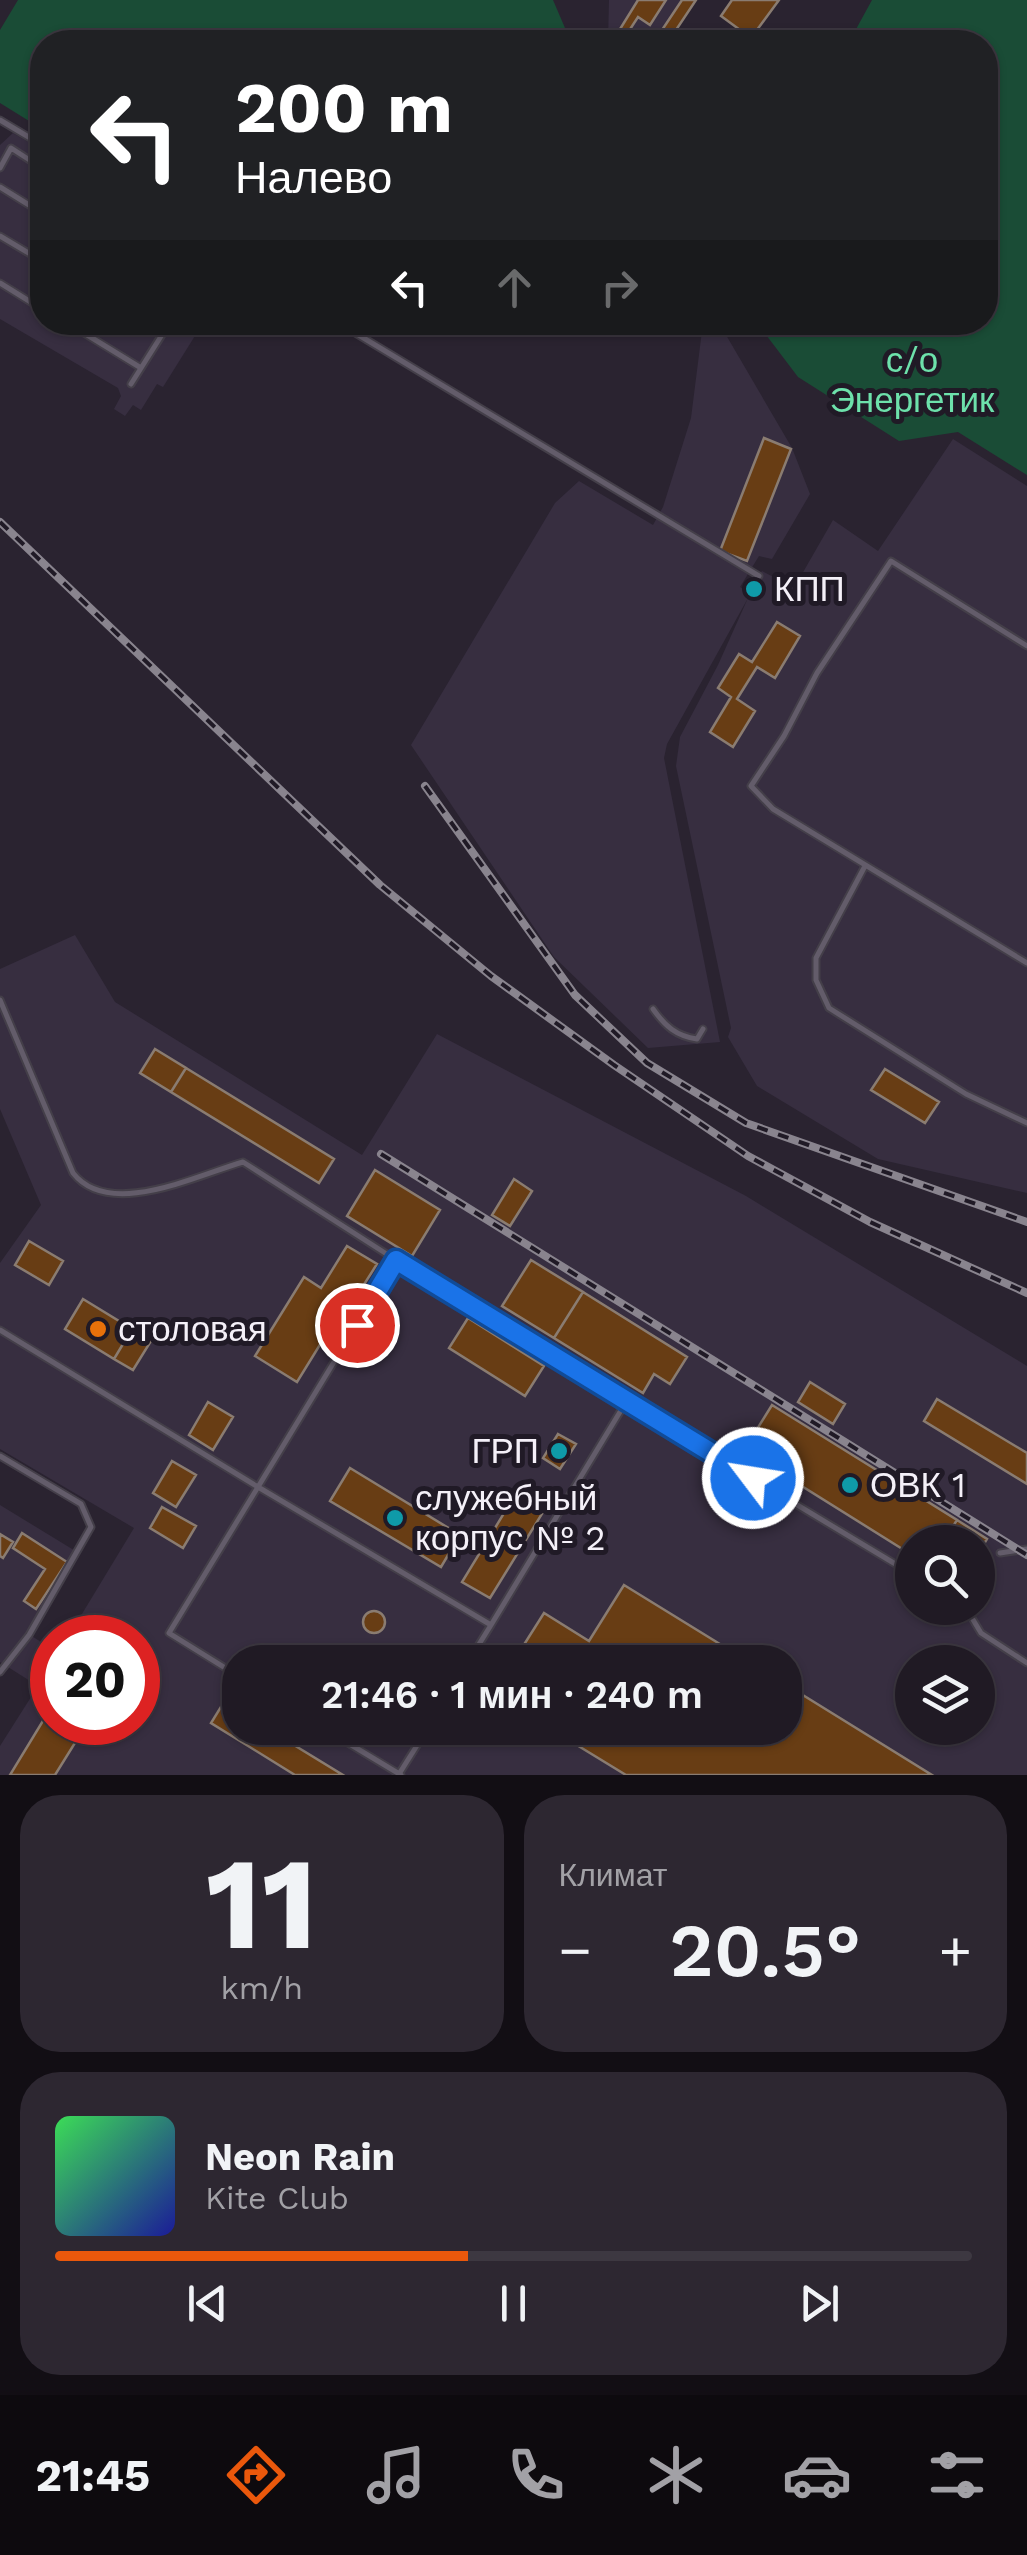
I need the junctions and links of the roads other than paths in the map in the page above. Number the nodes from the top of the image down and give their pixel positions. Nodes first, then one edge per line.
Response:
1 (0, 120) edge
2 (30, 139) edge
3 (30, 160) edge
4 (0, 168) edge
5 (0, 188) edge
6 (30, 206) edge
7 (0, 236) edge
8 (30, 254) edge
9 (0, 283) edge
10 (30, 301) edge
11 (87, 335) edge
12 (162, 335) edge
13 (359, 335) edge
14 (141, 368) junction
15 (131, 384) dead end
16 (759, 576) dead end
17 (1027, 646) edge
18 (866, 865) junction
19 (1027, 963) edge
20 (0, 1000) edge
21 (653, 1009) dead end
22 (703, 1029) dead end
23 (1027, 1123) edge
24 (396, 1260) junction
25 (0, 1330) edge
26 (626, 1402) junction
27 (0, 1456) edge
28 (258, 1486) junction
29 (1027, 1549) edge
30 (1000, 1553) dead end
31 (895, 1564) edge
32 (491, 1624) junction
33 (976, 1625) edge
34 (478, 1645) edge
35 (1027, 1663) edge
36 (222, 1666) edge
37 (0, 1672) edge
38 (351, 1745) edge
39 (418, 1745) edge
40 (400, 1774) edge

1 - 2 lane
3 - 4 lane
5 - 6 lane
7 - 8 lane
9 - 10 lane
11 - 14 lane
12 - 14 lane
13 - 16 lane
14 - 15 lane
17 - 18 lane
18 - 19 lane
18 - 23 lane
20 - 24 lane
21 - 22 lane
24 - 26 lane
24 - 28 lane
25 - 28 lane
26 - 31 lane
26 - 32 lane
27 - 37 lane
28 - 32 lane
28 - 36 lane
29 - 30 lane
32 - 34 lane
33 - 35 lane
38 - 40 lane
39 - 40 lane

